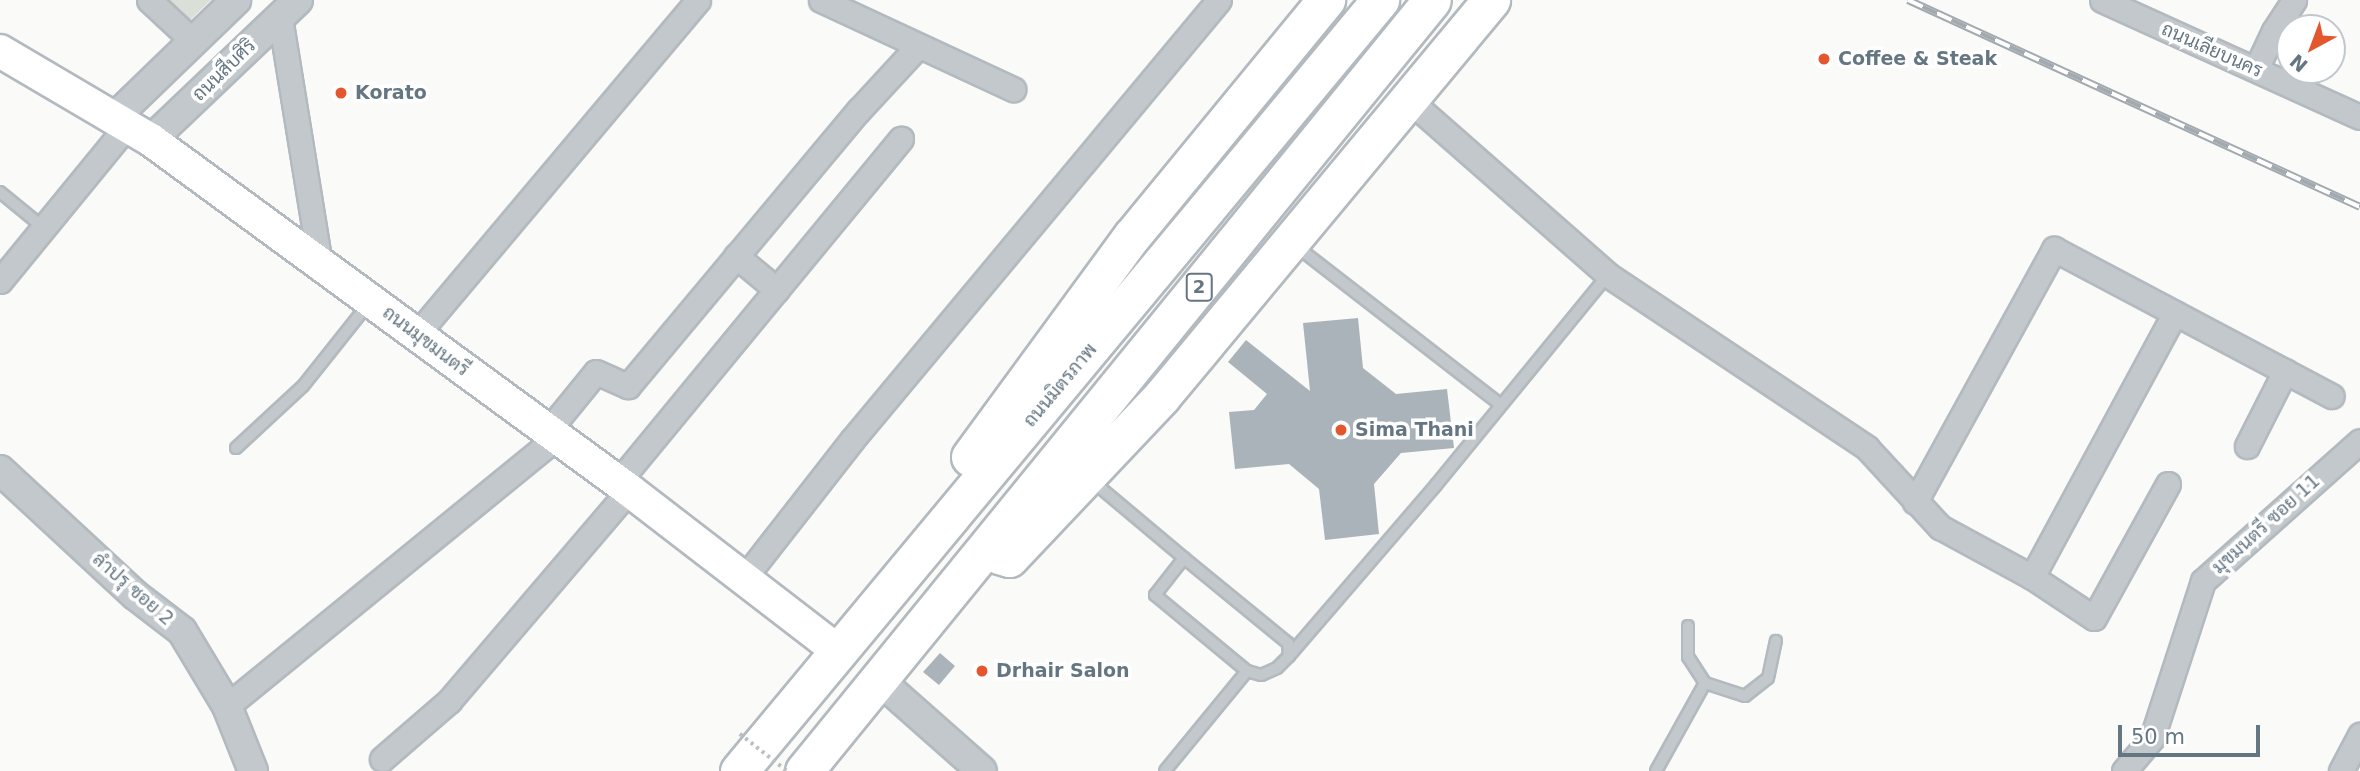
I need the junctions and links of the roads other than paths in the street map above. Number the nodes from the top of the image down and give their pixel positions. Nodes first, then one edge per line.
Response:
1 (149, 0) edge
2 (236, 0) edge
3 (698, 0) edge
4 (821, 0) edge
5 (1219, 0) edge
6 (1326, 0) edge
7 (1380, 0) edge
8 (1491, 0) edge
9 (2102, 0) edge
10 (2294, 0) edge
11 (2137, 7) edge
12 (289, 9) edge
13 (1423, 12) edge
14 (193, 41) junction
15 (918, 46) junction
16 (0, 51) edge
17 (2256, 69) junction
18 (1013, 89) dead end
19 (1409, 100) junction
20 (2360, 117) edge
21 (131, 128) junction
22 (901, 139) dead end
23 (0, 192) edge
24 (44, 228) junction
25 (1291, 242) junction
26 (736, 256) junction
27 (320, 264) junction
28 (1608, 275) junction
29 (0, 281) edge
30 (776, 290) junction
31 (371, 301) junction
32 (2175, 313) junction
33 (417, 334) junction
34 (2285, 371) junction
35 (2332, 396) dead end
36 (1501, 405) junction
37 (552, 435) junction
38 (2360, 441) edge
39 (2247, 446) dead end
40 (236, 448) dead end
41 (0, 470) edge
42 (1087, 476) junction
43 (2168, 484) dead end
44 (623, 486) junction
45 (1915, 502) junction
46 (948, 519) junction
47 (985, 552) junction
48 (1184, 558) junction
49 (745, 577) junction
50 (2032, 577) junction
51 (1688, 626) dead end
52 (1776, 641) dead end
53 (838, 651) junction
54 (1289, 656) junction
55 (1247, 671) junction
56 (879, 680) junction
57 (1705, 683) junction
58 (227, 706) junction
59 (2360, 735) edge
60 (382, 759) dead end
61 (253, 771) edge
62 (739, 771) edge
63 (804, 771) edge
64 (982, 771) edge
65 (1165, 771) edge
66 (1656, 771) edge
67 (2124, 771) edge
68 (2341, 771) edge

1 - 14 street
2 - 14 street
3 - 33 street
4 - 15 street
5 - 49 street
6 - 46 highway
7 - 46 highway, ถนนมิตรภาพ / 2
8 - 19 highway
9 - 11 street, ถนนเลียบนคร
10 - 17 street
11 - 17 street, ถนนเลียบนคร
12 - 21 street, ถนนสืบศิริ
12 - 27 street
13 - 47 highway, 2
14 - 21 street
15 - 18 street
15 - 26 street
16 - 21 main road, ถนนมุขมนตรี
17 - 20 street, ถนนเลียบนคร
19 - 25 highway
19 - 28 street
21 - 24 street
21 - 27 main road, ถนนมุขมนตรี
22 - 30 street
23 - 24 lane
24 - 29 street
25 - 36 lane
25 - 42 highway
26 - 30 street
26 - 37 street
27 - 31 main road, ถนนมุขมนตรี
28 - 36 lane
28 - 45 street
30 - 44 street
31 - 33 main road, ถนนมุขมนตรี
31 - 40 lane
32 - 34 street
32 - 45 street
32 - 50 street
33 - 37 main road, ถนนมุขมนตรี
34 - 35 street
34 - 39 street
36 - 54 lane
37 - 44 main road, ถนนมุขมนตรี
37 - 58 street
38 - 67 street, มุขมนตรี ซอย 11
41 - 58 street, ลำปรุ ซอย 2
42 - 47 highway
42 - 48 lane
43 - 50 street
44 - 49 main road, ถนนมุขมนตรี
44 - 60 street
45 - 50 street
46 - 53 highway, ถนนมิตรภาพ / 2
47 - 56 highway, 2
48 - 54 lane
48 - 55 lane
49 - 53 main road, ถนนมุขมนตรี
51 - 57 lane
52 - 57 lane
53 - 62 highway, ถนนมิตรภาพ / 2
54 - 55 lane
55 - 65 lane
56 - 63 highway, 2
56 - 64 street
57 - 66 lane
58 - 61 street, ลำปรุ ซอย 2
59 - 68 street

